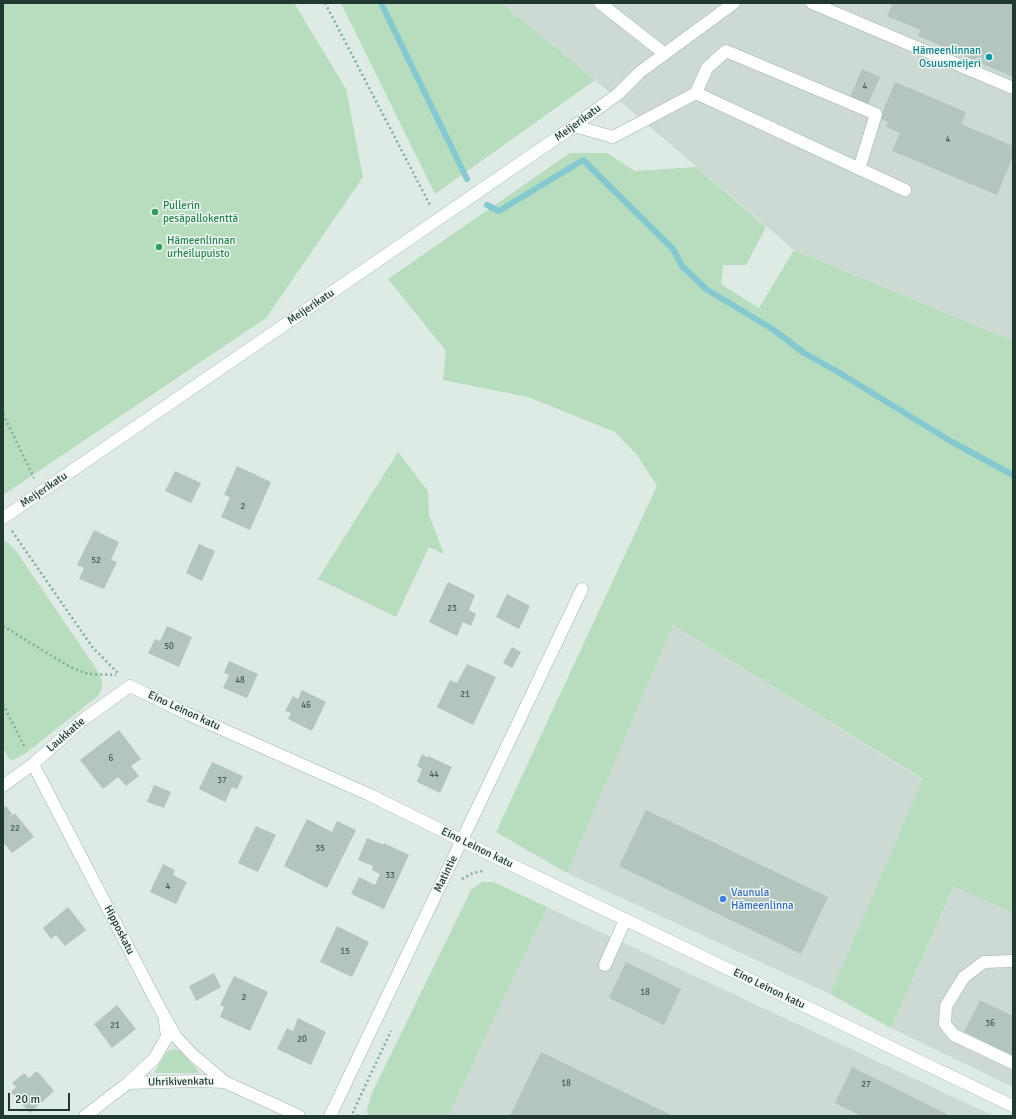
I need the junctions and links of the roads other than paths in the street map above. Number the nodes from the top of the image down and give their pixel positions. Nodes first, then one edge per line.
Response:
1 (600, 3) edge
2 (734, 3) edge
3 (812, 3) edge
4 (665, 54) junction
5 (1013, 88) edge
6 (696, 93) junction
7 (574, 126) junction
8 (859, 169) junction
9 (906, 190) dead end
10 (3, 518) edge
11 (582, 589) dead end
12 (130, 686) joint
13 (33, 764) junction
14 (3, 786) edge
15 (462, 841) junction
16 (625, 920) junction
17 (1013, 961) edge
18 (605, 965) dead end
19 (165, 1015) junction
20 (1013, 1063) edge
21 (225, 1082) junction
22 (128, 1083) junction
23 (1013, 1106) edge
24 (85, 1116) edge
25 (299, 1116) edge
26 (330, 1116) edge

1 - 4 street
2 - 4 street, Meijerikatu
3 - 5 street
4 - 7 street, Meijerikatu
6 - 7 street
6 - 8 street
6 - 8 street
7 - 10 street, Meijerikatu
8 - 9 street
11 - 15 street, Matintie
12 - 13 street, Laukkatie
12 - 15 street, Eino Leinon katu
13 - 14 street, Laukkatie
13 - 19 street, Hipposkatu
15 - 16 street, Eino Leinon katu
15 - 26 street, Matintie
16 - 18 street
16 - 23 street, Eino Leinon katu
17 - 20 street
19 - 21 street, Hipposkatu
19 - 22 street
21 - 22 street, Uhrikivenkatu
21 - 25 street, Uhrikivenkatu
22 - 24 street

